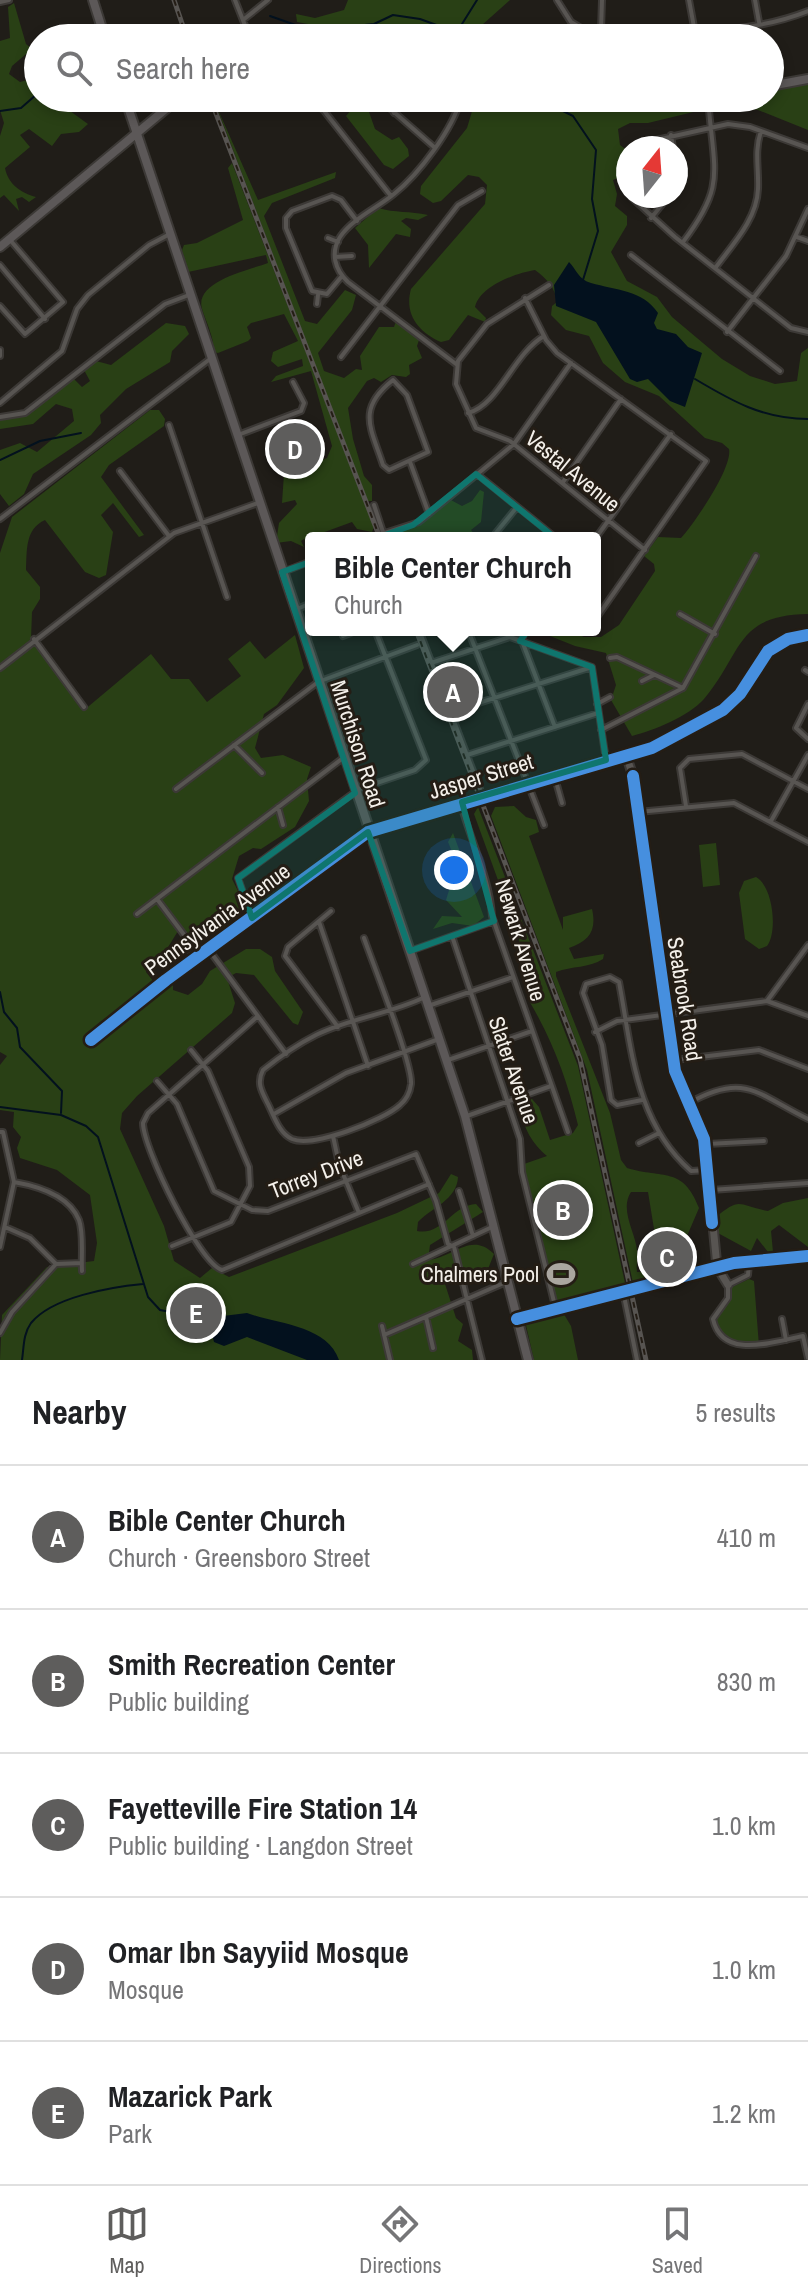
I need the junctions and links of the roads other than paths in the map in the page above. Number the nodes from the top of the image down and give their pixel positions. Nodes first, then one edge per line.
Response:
1 (9, 0) edge
2 (93, 0) edge
3 (235, 0) edge
4 (268, 0) edge
5 (557, 0) edge
6 (602, 0) edge
7 (689, 0) edge
8 (755, 0) edge
9 (0, 2) edge
10 (808, 11) edge
11 (243, 20) junction
12 (759, 22) junction
13 (101, 24) edge
14 (245, 24) edge
15 (574, 24) edge
16 (601, 24) edge
17 (694, 24) edge
18 (750, 24) edge
19 (808, 79) edge
20 (784, 83) edge
21 (130, 112) edge
22 (163, 112) edge
23 (325, 112) edge
24 (456, 112) edge
25 (709, 112) edge
26 (394, 113) edge
27 (711, 126) junction
28 (761, 131) junction
29 (137, 134) junction
30 (671, 135) joint
31 (668, 136) edge
32 (434, 147) junction
33 (808, 148) edge
34 (482, 191) dead end
35 (391, 196) junction
36 (642, 208) edge
37 (659, 208) edge
38 (808, 209) edge
39 (651, 218) junction
40 (357, 221) junction
41 (168, 235) junction
42 (797, 237) junction
43 (328, 238) dead end
44 (10, 239) junction
45 (808, 241) edge
46 (338, 242) junction
47 (683, 242) junction
48 (0, 247) edge
49 (631, 255) dead end
50 (352, 256) dead end
51 (335, 257) junction
52 (0, 265) edge
53 (716, 268) junction
54 (342, 276) junction
55 (549, 285) dead end
56 (189, 295) junction
57 (318, 295) junction
58 (525, 298) junction
59 (754, 299) junction
60 (317, 304) dead end
61 (0, 306) edge
62 (380, 307) junction
63 (45, 319) junction
64 (727, 332) junction
65 (808, 332) edge
66 (544, 336) junction
67 (341, 357) dead end
68 (210, 359) junction
69 (571, 363) junction
70 (457, 365) junction
71 (780, 371) dead end
72 (293, 382) dead end
73 (621, 399) junction
74 (0, 403) edge
75 (468, 413) junction
76 (0, 417) edge
77 (169, 425) dead end
78 (671, 434) junction
79 (236, 436) junction
80 (514, 444) junction
81 (410, 462) junction
82 (120, 471) dead end
83 (476, 474) junction
84 (563, 483) junction
85 (258, 503) junction
86 (374, 505) dead end
87 (517, 507) junction
88 (429, 514) junction
89 (0, 519) edge
90 (610, 520) junction
91 (202, 522) junction
92 (383, 532) edge
93 (393, 532) edge
94 (497, 532) edge
95 (548, 532) edge
96 (601, 532) edge
97 (169, 536) junction
98 (645, 550) junction
99 (756, 556) dead end
100 (305, 563) edge
101 (282, 572) junction
102 (227, 597) dead end
103 (305, 605) edge
104 (294, 610) junction
105 (601, 612) edge
106 (680, 614) dead end
107 (715, 634) junction
108 (808, 635) edge
109 (377, 636) edge
110 (421, 636) edge
111 (471, 636) edge
112 (523, 636) edge
113 (34, 639) junction
114 (522, 641) junction
115 (417, 645) dead end
116 (476, 649) junction
117 (386, 657) junction
118 (610, 658) dead end
119 (431, 663) junction
120 (592, 667) junction
121 (0, 668) edge
122 (655, 675) junction
123 (642, 681) dead end
124 (318, 682) junction
125 (538, 684) junction
126 (683, 688) junction
127 (610, 697) dead end
128 (494, 698) junction
129 (597, 704) junction
130 (808, 704) edge
131 (84, 707) dead end
132 (450, 712) junction
133 (598, 713) junction
134 (555, 727) junction
135 (601, 730) junction
136 (808, 739) edge
137 (511, 741) junction
138 (234, 745) junction
139 (467, 755) junction
140 (626, 755) junction
141 (808, 755) edge
142 (343, 758) junction
143 (606, 760) junction
144 (262, 773) dead end
145 (554, 775) junction
146 (794, 781) junction
147 (527, 784) junction
148 (176, 789) dead end
149 (808, 789) edge
150 (355, 793) junction
151 (483, 797) junction
152 (460, 803) junction
153 (562, 803) dead end
154 (686, 806) junction
155 (278, 807) junction
156 (638, 812) junction
157 (771, 821) junction
158 (283, 825) dead end
159 (544, 825) dead end
160 (368, 832) junction
161 (808, 842) edge
162 (157, 899) junction
163 (331, 911) dead end
164 (137, 914) dead end
165 (252, 918) junction
166 (494, 921) junction
167 (319, 922) junction
168 (452, 936) junction
169 (364, 938) dead end
170 (808, 945) edge
171 (209, 949) junction
172 (410, 951) junction
173 (194, 960) junction
174 (513, 977) junction
175 (470, 992) junction
176 (767, 1001) junction
177 (426, 1002) junction
178 (389, 1010) junction
179 (666, 1015) junction
180 (258, 1016) junction
181 (808, 1016) edge
182 (624, 1020) junction
183 (353, 1022) junction
184 (338, 1027) junction
185 (532, 1031) junction
186 (595, 1032) junction
187 (439, 1039) junction
188 (91, 1040) dead end
189 (489, 1046) junction
190 (191, 1050) dead end
191 (286, 1054) junction
192 (404, 1054) junction
193 (673, 1060) junction
194 (446, 1061) junction
195 (203, 1064) junction
196 (368, 1066) junction
197 (808, 1069) edge
198 (157, 1081) dead end
199 (551, 1086) junction
200 (169, 1094) junction
201 (642, 1100) junction
202 (508, 1101) junction
203 (689, 1103) junction
204 (273, 1115) junction
205 (465, 1116) junction
206 (808, 1119) edge
207 (2, 1132) edge
208 (568, 1132) dead end
209 (659, 1133) junction
210 (333, 1136) junction
211 (764, 1141) dead end
212 (639, 1143) dead end
213 (705, 1144) junction
214 (708, 1170) junction
215 (346, 1180) junction
216 (14, 1182) junction
217 (808, 1183) edge
218 (429, 1184) junction
219 (710, 1190) junction
220 (459, 1191) dead end
221 (241, 1206) junction
222 (359, 1213) junction
223 (495, 1226) junction
224 (5, 1227) junction
225 (473, 1236) junction
226 (193, 1239) junction
227 (172, 1246) dead end
228 (451, 1246) junction
229 (0, 1247) edge
230 (808, 1256) edge
231 (749, 1261) junction
232 (82, 1263) junction
233 (56, 1264) junction
234 (413, 1264) dead end
235 (717, 1267) junction
236 (82, 1271) dead end
237 (508, 1281) junction
238 (728, 1285) junction
239 (623, 1291) junction
240 (468, 1299) junction
241 (555, 1307) junction
242 (426, 1317) junction
243 (517, 1317) junction
244 (782, 1319) dead end
245 (382, 1326) dead end
246 (0, 1333) edge
247 (384, 1335) junction
248 (786, 1340) junction
249 (433, 1348) dead end
250 (808, 1358) edge
251 (390, 1360) edge
252 (482, 1360) edge
253 (528, 1360) edge
254 (637, 1360) edge

1 - 9 street
2 - 13 main road
3 - 11 street
4 - 11 street
5 - 15 street
6 - 16 street
7 - 17 street
8 - 12 street
10 - 12 street
11 - 14 street
12 - 18 street
19 - 20 main road
21 - 29 main road, Murchison Road
22 - 29 main road
23 - 35 street
24 - 32 street
25 - 27 street
26 - 32 street
27 - 28 street
27 - 30 street
27 - 47 street
28 - 33 street
28 - 53 street
29 - 41 main road, Murchison Road
29 - 44 main road
30 - 31 street
32 - 35 street
34 - 62 street
35 - 40 street
36 - 39 street
37 - 39 street
38 - 42 street
39 - 47 street
40 - 46 street
40 - 57 street
41 - 56 main road, Murchison Road
41 - 74 street
42 - 45 street
42 - 59 street
43 - 46 street
44 - 48 main road
44 - 63 street
46 - 51 street
47 - 53 street
49 - 64 street
50 - 51 street
51 - 54 street
52 - 63 street
53 - 59 street
54 - 57 street
54 - 62 street
55 - 58 street
56 - 68 main road, Murchison Road
56 - 76 street
57 - 60 street
58 - 66 street
58 - 70 street
59 - 64 street
59 - 65 street
61 - 63 street
62 - 67 street
62 - 70 street
64 - 71 street
66 - 69 street
66 - 75 street
68 - 79 main road, Murchison Road
68 - 89 street
69 - 73 street
69 - 80 street
70 - 75 street
72 - 79 street
73 - 78 street
73 - 84 street
75 - 80 street, Vestal Avenue
77 - 91 street
78 - 90 street
78 - 98 street
79 - 85 main road, Murchison Road
80 - 83 street
80 - 84 street, Vestal Avenue
81 - 81 street
81 - 88 street
82 - 97 street
83 - 87 street
83 - 88 street
84 - 90 street, Vestal Avenue
85 - 91 street
85 - 101 main road, Murchison Road
86 - 92 street
87 - 94 street
87 - 95 street
88 - 93 street
90 - 96 street
90 - 98 street, Vestal Avenue
91 - 97 street
91 - 102 street
97 - 113 street
98 - 105 street
99 - 107 street
100 - 101 street
101 - 104 main road, Murchison Road
103 - 104 street
104 - 124 main road, Murchison Road
106 - 107 street
107 - 126 street
108 - 140 street, Jasper Street
109 - 117 street
110 - 119 street
111 - 116 street
112 - 114 street
113 - 121 street
113 - 131 street
114 - 116 street
114 - 120 street
114 - 125 street
115 - 117 street
116 - 119 street
116 - 128 street
117 - 124 street
117 - 150 street
118 - 122 street
119 - 132 street
120 - 125 street
120 - 129 street
122 - 123 street
122 - 126 street
124 - 138 street
124 - 142 main road, Murchison Road
125 - 128 street
125 - 134 street
126 - 135 street
127 - 129 street
128 - 132 street
128 - 137 street
129 - 133 street
130 - 136 street
132 - 139 street
133 - 134 street
133 - 135 street
134 - 137 street
135 - 143 street
137 - 139 street
137 - 147 street
138 - 144 street
138 - 148 street
139 - 151 street
140 - 143 street, Jasper Street
140 - 156 street, Seabrook Road
141 - 146 street
142 - 150 main road, Murchison Road
142 - 155 street
143 - 145 street, Jasper Street
145 - 147 street, Jasper Street
145 - 153 street
146 - 149 street
146 - 154 street
146 - 157 street
147 - 151 street, Jasper Street
147 - 159 street
150 - 160 main road, Murchison Road
150 - 165 street
151 - 152 street, Jasper Street
152 - 160 street, Jasper Street
152 - 166 street, Newark Avenue
154 - 156 street
154 - 157 street
155 - 158 street
155 - 162 street
156 - 179 street, Seabrook Road
157 - 161 street
160 - 165 street, Pennsylvania Avenue
160 - 172 main road, Murchison Road
162 - 164 street
162 - 173 street
163 - 167 street
165 - 171 street, Pennsylvania Avenue
166 - 168 street
166 - 174 street, Newark Avenue
167 - 183 street
167 - 184 street
168 - 172 street
168 - 175 street, Slater Avenue
169 - 178 street
170 - 176 street
171 - 173 street, Pennsylvania Avenue
171 - 180 street
172 - 177 main road, Murchison Road
173 - 188 street, Pennsylvania Avenue
174 - 175 street
174 - 185 street, Newark Avenue
175 - 177 street
175 - 189 street, Slater Avenue
176 - 179 street
176 - 181 street
177 - 178 street
177 - 187 main road, Murchison Road
178 - 183 street
178 - 192 street
179 - 182 street
179 - 193 street, Seabrook Road
180 - 191 street
180 - 195 street
182 - 186 street
182 - 186 street
182 - 201 street
183 - 184 street
183 - 196 street
184 - 191 street
185 - 189 street
185 - 199 street, Newark Avenue
186 - 201 street
187 - 192 street
187 - 194 main road, Murchison Road
189 - 194 street
189 - 202 street, Slater Avenue
190 - 195 street
191 - 204 street
192 - 196 street
192 - 210 street
193 - 197 street
193 - 203 street, Seabrook Road
194 - 205 main road, Murchison Road
195 - 200 street
195 - 221 street
196 - 204 street
198 - 200 street, Torrey Drive
199 - 202 street
199 - 208 street, Newark Avenue
200 - 221 street, Torrey Drive
200 - 226 street
201 - 209 street
202 - 205 street
202 - 241 street, Slater Avenue
203 - 206 street
203 - 213 street, Seabrook Road
204 - 210 street
205 - 223 main road, Murchison Road
207 - 216 street
209 - 212 street
209 - 214 street
210 - 215 street
211 - 213 street
213 - 214 street, Seabrook Road
214 - 219 street, Seabrook Road
215 - 218 street, Torrey Drive
215 - 221 street, Torrey Drive
215 - 222 street
216 - 224 street
216 - 232 street
217 - 219 street
218 - 222 street
218 - 228 street
219 - 235 street, Seabrook Road
220 - 225 street
221 - 226 street
222 - 226 street
223 - 225 street
223 - 237 main road, Murchison Road
224 - 229 street
224 - 233 street
225 - 228 street
226 - 227 street
228 - 234 street
228 - 240 street
230 - 231 street
231 - 235 street
231 - 238 street
232 - 233 street
232 - 236 street
233 - 246 street
235 - 238 street, Seabrook Road
235 - 239 street
237 - 240 street
237 - 243 main road, Murchison Road
238 - 248 street
239 - 241 street
239 - 254 street
240 - 242 street
240 - 252 street
241 - 243 street
242 - 247 street
242 - 249 street
243 - 253 main road, Murchison Road
244 - 248 street
245 - 247 street
247 - 251 street
248 - 250 street

